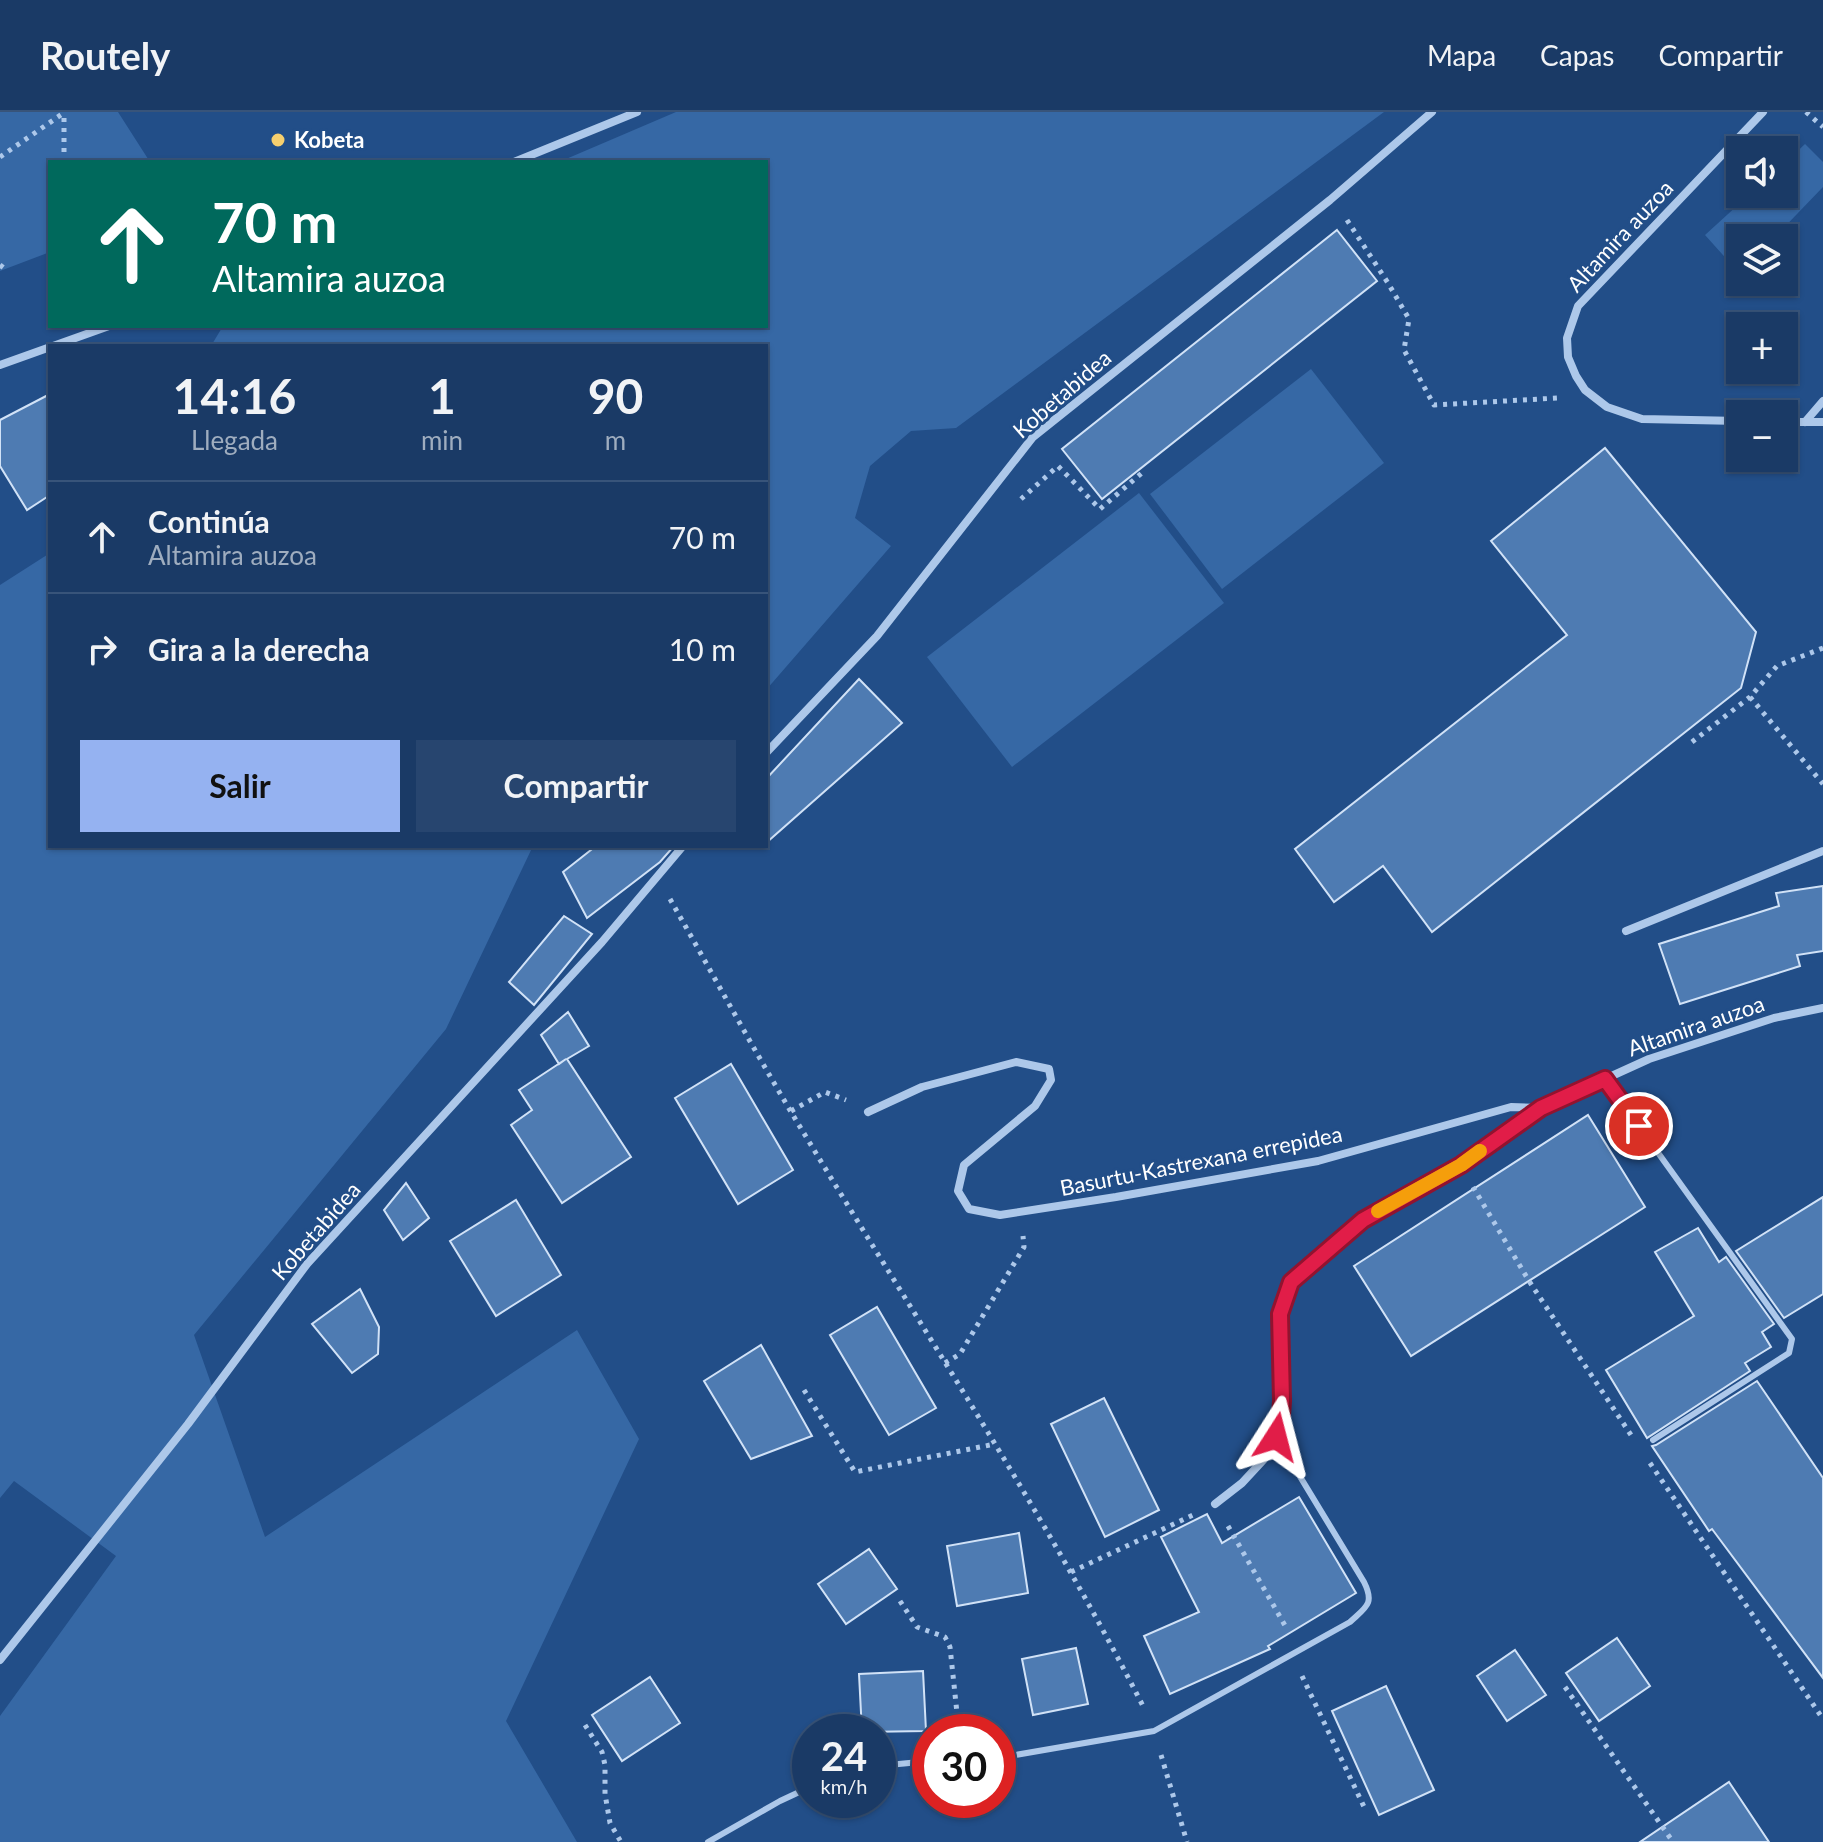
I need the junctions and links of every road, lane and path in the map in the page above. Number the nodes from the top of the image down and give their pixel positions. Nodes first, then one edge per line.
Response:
1 (637, 112) edge
2 (1432, 112) edge
3 (1763, 112) edge
4 (1806, 112) edge
5 (65, 113) edge
6 (1823, 127) edge
7 (0, 157) edge
8 (64, 160) edge
9 (519, 160) edge
10 (1348, 221) dead end
11 (103, 328) edge
12 (59, 344) edge
13 (48, 348) edge
14 (0, 365) edge
15 (1558, 398) dead end
16 (1823, 401) edge
17 (1726, 421) edge
18 (1798, 422) edge
19 (1805, 422) junction
20 (1823, 422) edge
21 (1143, 472) dead end
22 (1010, 509) dead end
23 (1823, 648) edge
24 (1750, 697) junction
25 (1692, 742) dead end
26 (768, 751) edge
27 (1823, 783) edge
28 (681, 848) edge
29 (1823, 851) edge
30 (658, 877) junction
31 (1626, 931) dead end
32 (1823, 1008) edge
33 (1605, 1079) junction
34 (1541, 1108) junction
35 (791, 1111) junction
36 (868, 1112) joint
37 (1461, 1165) junction
38 (1023, 1211) junction
39 (945, 1363) junction
40 (804, 1390) dead end
41 (1276, 1437) junction
42 (1635, 1440) dead end
43 (1653, 1440) dead end
44 (995, 1444) junction
45 (1644, 1453) dead end
46 (1215, 1504) junction
47 (1071, 1572) junction
48 (900, 1601) dead end
49 (1299, 1649) junction
50 (1292, 1654) junction
51 (0, 1660) edge
52 (1565, 1687) dead end
53 (957, 1714) edge
54 (1823, 1719) edge
55 (585, 1725) dead end
56 (1154, 1731) junction
57 (1016, 1755) edge
58 (792, 1795) edge
59 (1366, 1811) dead end
60 (621, 1842) edge
61 (708, 1842) edge
62 (1187, 1842) edge
63 (1673, 1842) edge

1 - 9 street
2 - 26 street, Kobetabidea
3 - 17 street, Altamira auzoa
4 - 6 path
5 - 7 path
5 - 8 path
10 - 15 path
11 - 12 street
13 - 14 street
16 - 19 street
18 - 19 street
19 - 20 street
21 - 22 path
23 - 24 path
24 - 25 path
24 - 27 path
28 - 30 street, Kobetabidea
29 - 31 street
30 - 35 path
30 - 51 street, Kobetabidea
32 - 33 street, Altamira auzoa
33 - 34 street, Altamira auzoa
33 - 43 lane
34 - 37 street
34 - 38 street, Basurtu-Kastrexana errepidea
35 - 36 path
35 - 39 path
36 - 38 street, Basurtu-Kastrexana errepidea
37 - 41 street
37 - 42 path
38 - 39 path
39 - 44 path
40 - 44 path
41 - 46 street
41 - 49 lane
44 - 47 path
45 - 54 path
46 - 47 path
46 - 49 path
47 - 56 path
48 - 53 path
49 - 50 lane
50 - 56 lane
50 - 59 path
52 - 63 path
55 - 60 path
56 - 57 lane
56 - 62 path
58 - 61 lane

